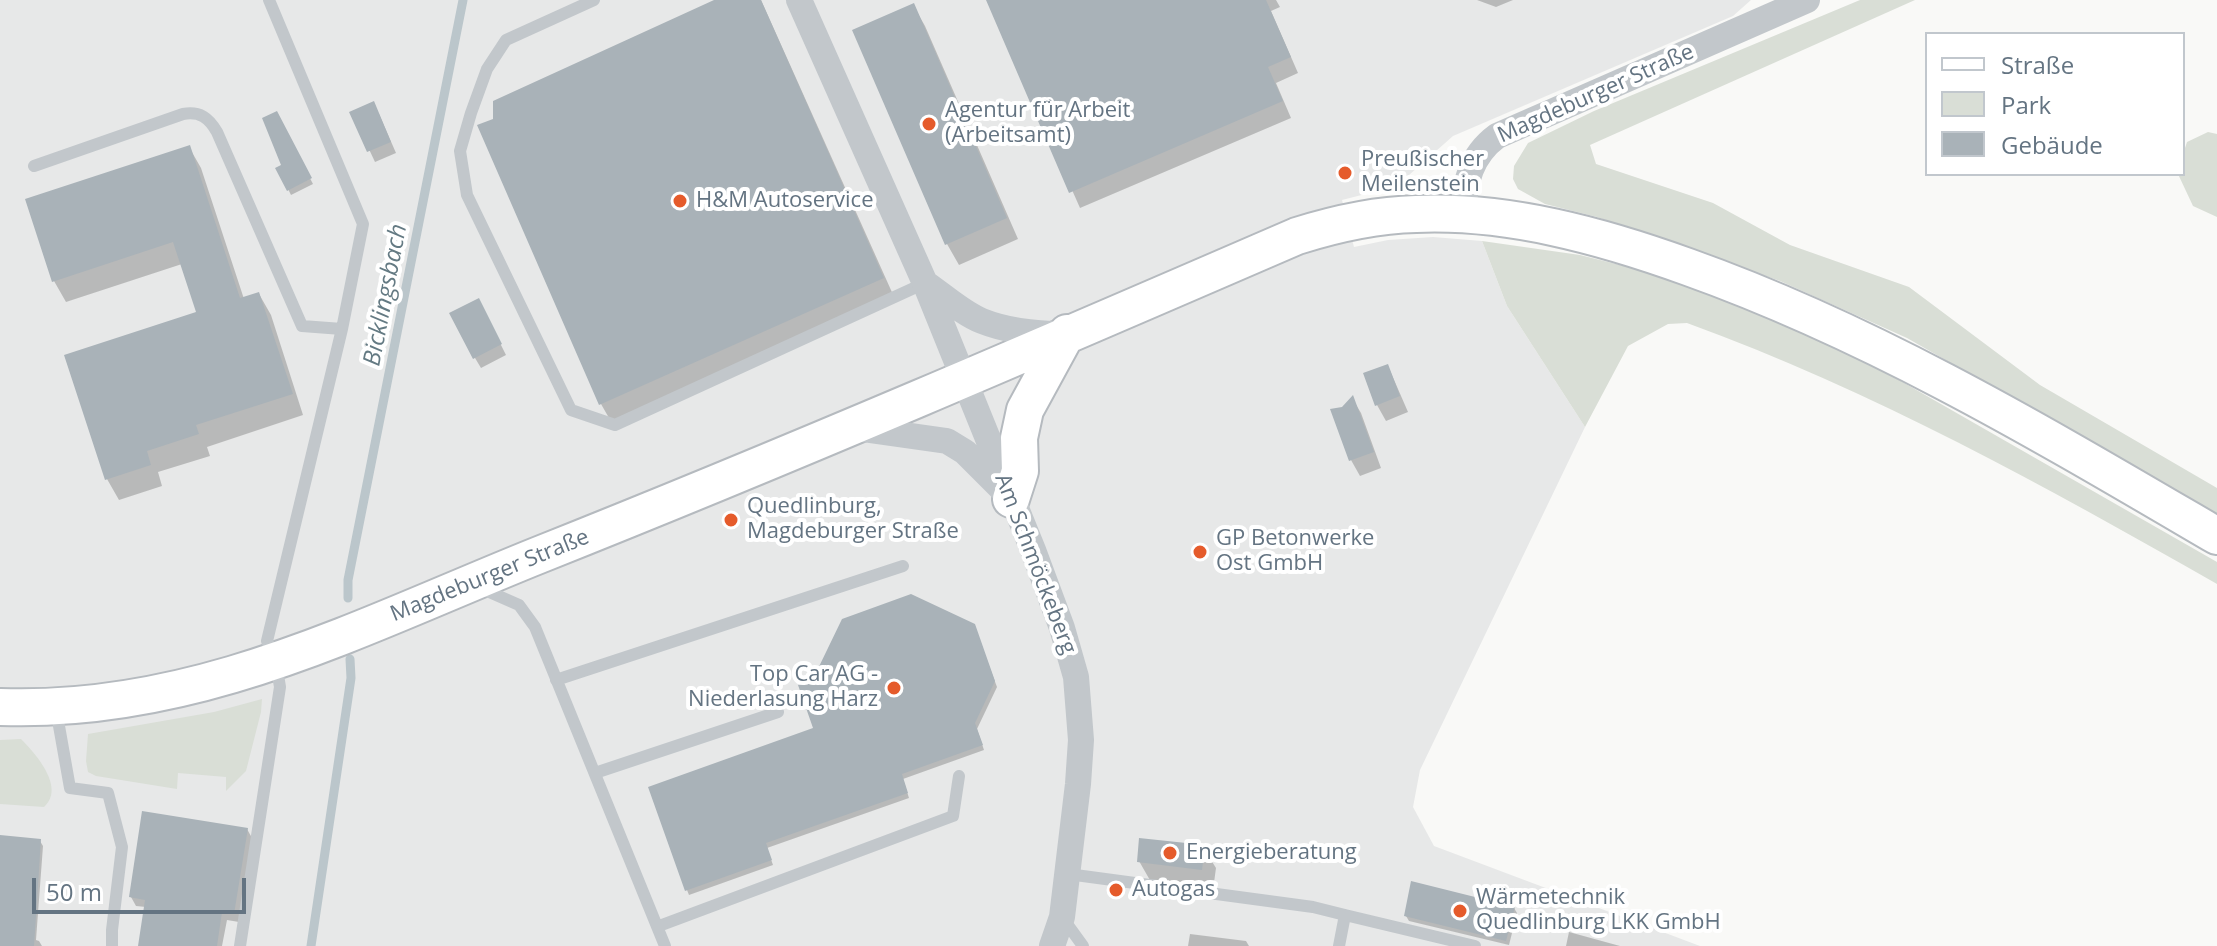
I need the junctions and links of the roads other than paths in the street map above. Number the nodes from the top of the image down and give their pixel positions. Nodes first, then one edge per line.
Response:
1 (269, 0) edge
2 (594, 0) edge
3 (799, 0) edge
4 (1807, 0) edge
5 (34, 166) dead end
6 (1463, 214) junction
7 (925, 283) junction
8 (342, 329) junction
9 (1067, 333) junction
10 (963, 378) junction
11 (852, 428) junction
12 (1011, 499) junction
13 (2217, 536) edge
14 (903, 566) dead end
15 (470, 584) junction
16 (276, 663) junction
17 (556, 680) junction
18 (55, 706) junction
19 (0, 707) edge
20 (778, 712) dead end
21 (595, 773) junction
22 (959, 776) dead end
23 (1068, 874) junction
24 (1345, 915) junction
25 (1062, 917) junction
26 (659, 926) junction
27 (112, 946) edge
28 (240, 946) edge
29 (665, 946) edge
30 (1052, 946) edge
31 (1083, 946) edge
32 (1339, 946) edge
33 (1475, 946) edge

1 - 8 lane
2 - 7 lane
3 - 7 street
4 - 6 street, Magdeburger Straße
5 - 8 lane
6 - 9 main road, Magdeburger Straße
6 - 13 main road
7 - 9 street, Magdeburger Straße
7 - 10 street
8 - 16 lane
9 - 10 main road, Magdeburger Straße
9 - 12 main road
10 - 11 main road, Magdeburger Straße
10 - 12 street, Am Schmöckeberg
11 - 12 street
11 - 15 main road, Magdeburger Straße
12 - 23 street, Am Schmöckeberg
14 - 17 lane
15 - 16 main road, Magdeburger Straße
15 - 17 lane
16 - 18 main road, Magdeburger Straße
16 - 28 lane
17 - 21 lane
18 - 19 main road, Magdeburger Straße
18 - 27 lane
20 - 21 lane
21 - 26 lane
22 - 26 lane
23 - 24 lane
23 - 25 street, Am Schmöckeberg
24 - 32 lane
24 - 33 lane
25 - 30 street, Am Schmöckeberg
25 - 31 lane
26 - 29 lane

